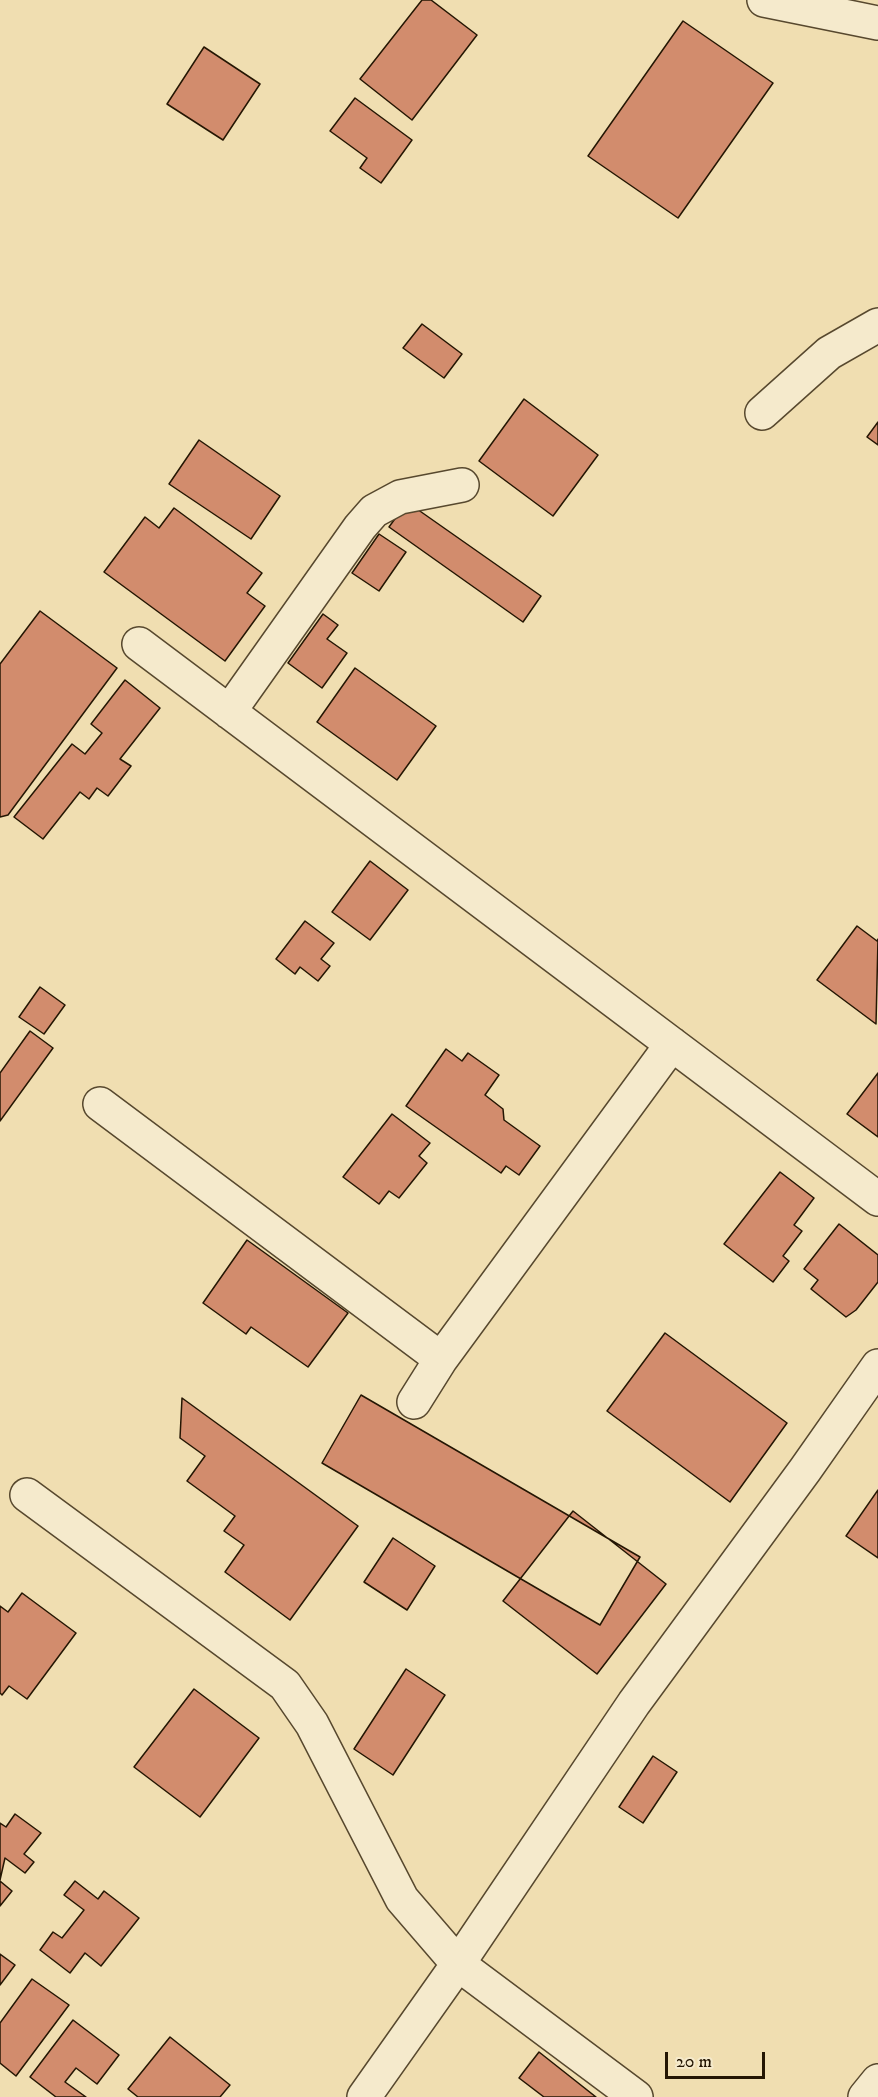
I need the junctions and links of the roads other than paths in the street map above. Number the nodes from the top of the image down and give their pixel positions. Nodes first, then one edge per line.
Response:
1 (764, 0) edge
2 (878, 23) edge
3 (878, 325) edge
4 (762, 413) dead end
5 (462, 485) dead end
6 (140, 645) dead end
7 (229, 712) junction
8 (672, 1044) junction
9 (100, 1104) dead end
10 (878, 1199) edge
11 (441, 1359) junction
12 (878, 1366) edge
13 (414, 1402) dead end
14 (27, 1495) dead end
15 (458, 1964) junction
16 (878, 2081) edge
17 (364, 2097) edge
18 (636, 2097) edge
19 (865, 2097) edge

1 - 2 street
3 - 4 street
5 - 7 street
6 - 7 street
7 - 8 street
8 - 10 street
8 - 11 street
9 - 11 street
11 - 13 street
12 - 15 street
14 - 15 street
15 - 17 street
15 - 18 street
16 - 19 street

